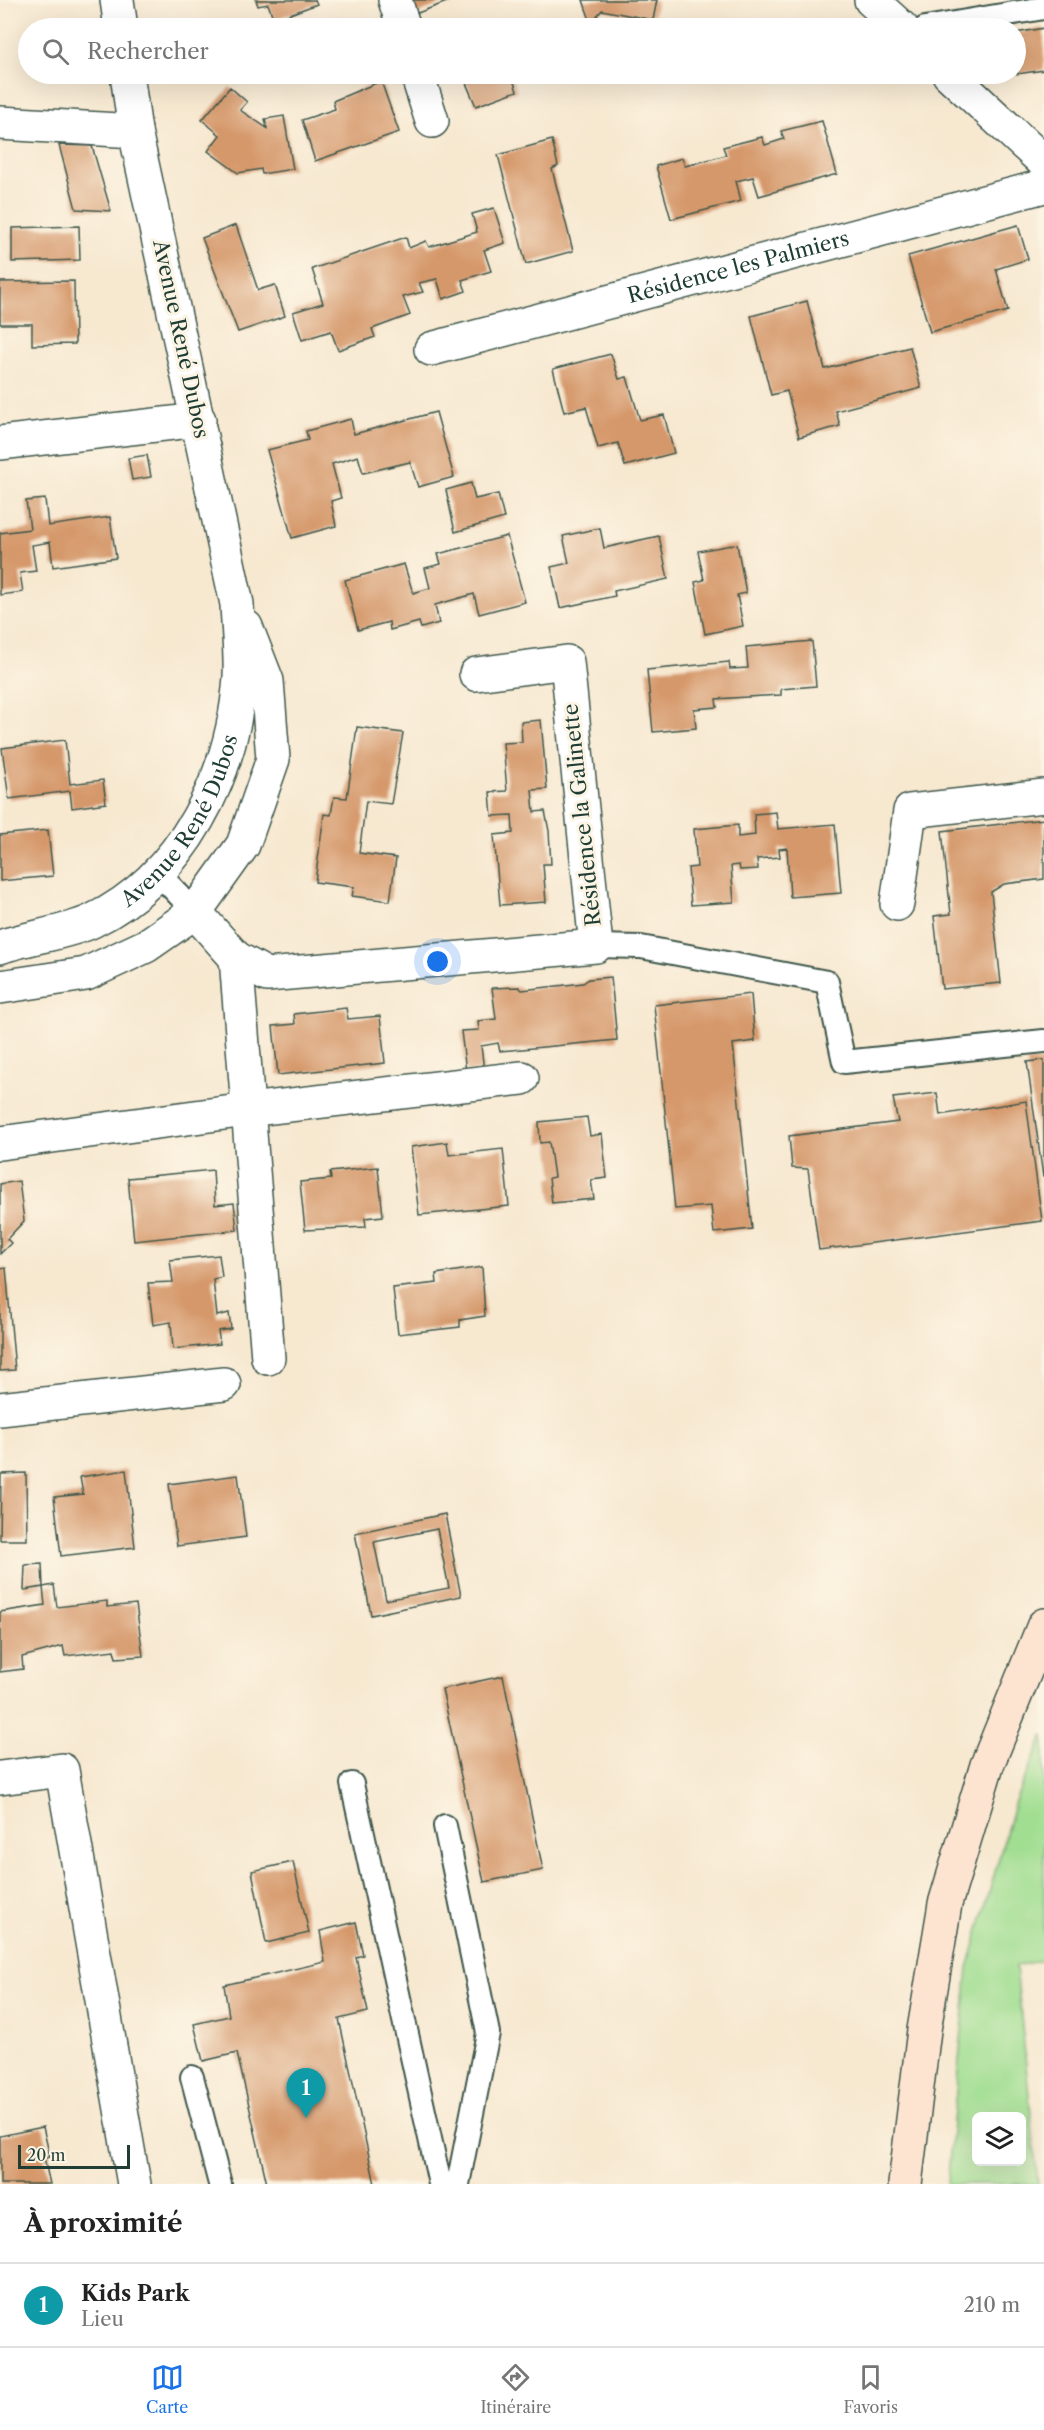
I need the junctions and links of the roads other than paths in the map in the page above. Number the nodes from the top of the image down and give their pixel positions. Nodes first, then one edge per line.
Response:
1 (117, 0) edge
2 (395, 0) edge
3 (873, 0) edge
4 (1044, 8) edge
5 (120, 18) edge
6 (401, 18) edge
7 (892, 18) edge
8 (984, 18) edge
9 (128, 84) edge
10 (420, 84) edge
11 (960, 84) edge
12 (432, 121) dead end
13 (0, 123) edge
14 (135, 130) junction
15 (1044, 162) edge
16 (1044, 186) edge
17 (431, 349) dead end
18 (199, 420) junction
19 (0, 443) edge
20 (237, 604) junction
21 (477, 674) dead end
22 (1044, 796) edge
23 (159, 874) junction
24 (897, 904) dead end
25 (195, 912) junction
26 (596, 946) junction
27 (0, 947) edge
28 (236, 958) junction
29 (0, 987) edge
30 (1044, 1041) edge
31 (522, 1078) dead end
32 (247, 1110) junction
33 (0, 1143) edge
34 (268, 1358) dead end
35 (224, 1384) dead end
36 (0, 1409) edge
37 (1044, 1625) edge
38 (0, 1778) edge
39 (352, 1784) dead end
40 (445, 1826) dead end
41 (192, 2077) dead end
42 (134, 2184) edge
43 (220, 2184) edge
44 (440, 2184) edge
45 (458, 2184) edge
46 (905, 2184) edge

1 - 5 street
2 - 6 street
3 - 7 street
4 - 8 lane
9 - 14 street, Avenue René Dubos
10 - 12 street
11 - 15 street
13 - 14 street
14 - 18 street, Avenue René Dubos
16 - 17 street, Résidence les Palmiers
18 - 19 street
18 - 20 street, Avenue René Dubos
20 - 23 street, Avenue René Dubos
20 - 25 street, Avenue René Dubos
21 - 26 street, Résidence la Galinette
22 - 24 street
23 - 25 lane
23 - 27 street, Avenue René Dubos
25 - 28 street
25 - 29 street, Avenue René Dubos
26 - 28 street, Résidence la Galinette
26 - 30 lane
28 - 32 street
31 - 32 street
32 - 33 street
32 - 34 street
35 - 36 street
37 - 46 street
38 - 42 street
39 - 44 lane
40 - 45 lane
41 - 43 lane

